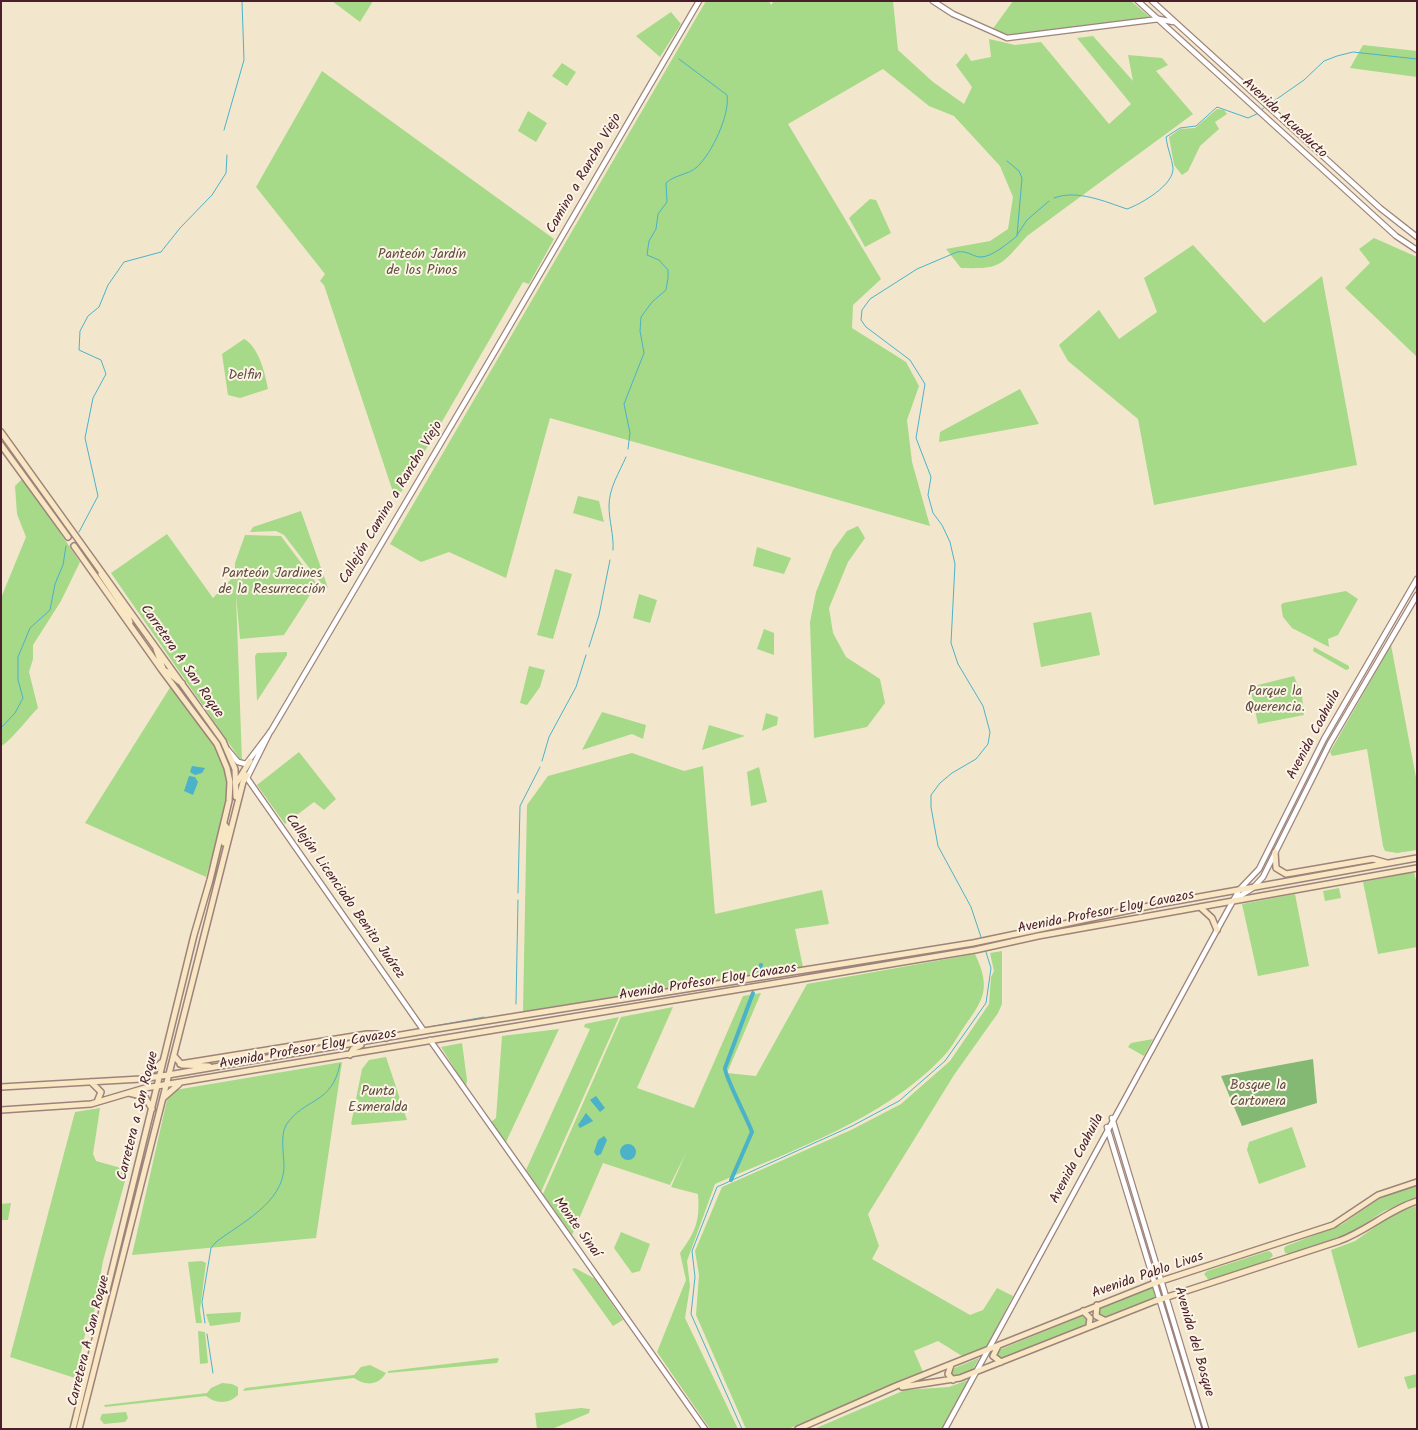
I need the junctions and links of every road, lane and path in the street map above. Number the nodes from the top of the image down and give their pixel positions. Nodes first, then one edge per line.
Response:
1 (699, 1) edge
2 (933, 1) edge
3 (1138, 1) edge
4 (1152, 1) edge
5 (1159, 19) junction
6 (1176, 24) junction
7 (1417, 237) edge
8 (1417, 250) edge
9 (491, 358) joint
10 (1, 432) edge
11 (1, 445) edge
12 (41, 489) junction
13 (36, 492) junction
14 (68, 537) dead end
15 (74, 546) dead end
16 (97, 566) junction
17 (1417, 579) edge
18 (1417, 595) edge
19 (132, 628) junction
20 (156, 646) junction
21 (163, 671) junction
22 (183, 683) junction
23 (270, 731) junction
24 (228, 750) junction
25 (223, 755) junction
26 (250, 761) junction
27 (240, 778) junction
28 (242, 787) junction
29 (255, 792) junction
30 (228, 801) junction
31 (235, 814) junction
32 (224, 824) junction
33 (221, 834) joint
34 (1270, 846) junction
35 (226, 849) junction
36 (1276, 851) junction
37 (1417, 858) edge
38 (1387, 863) junction
39 (1417, 868) edge
40 (1308, 871) junction
41 (1251, 879) junction
42 (1290, 881) junction
43 (1259, 882) junction
44 (1254, 887) junction
45 (1239, 890) junction
46 (1233, 901) junction
47 (1154, 905) junction
48 (1200, 907) junction
49 (1177, 910) junction
50 (1134, 918) junction
51 (206, 924) junction
52 (1216, 930) junction
53 (195, 939) junction
54 (199, 955) junction
55 (845, 963) junction
56 (858, 969) junction
57 (833, 973) junction
58 (674, 992) junction
59 (181, 993) junction
60 (654, 995) junction
61 (662, 1002) junction
62 (186, 1003) junction
63 (642, 1005) junction
64 (424, 1031) junction
65 (386, 1038) junction
66 (430, 1040) junction
67 (312, 1042) junction
68 (368, 1042) junction
69 (278, 1048) junction
70 (319, 1049) junction
71 (350, 1055) junction
72 (174, 1056) junction
73 (271, 1057) junction
74 (164, 1060) junction
75 (180, 1064) junction
76 (215, 1067) junction
77 (168, 1075) junction
78 (160, 1076) junction
79 (141, 1079) junction
80 (90, 1081) junction
81 (188, 1081) junction
82 (165, 1085) junction
83 (158, 1086) junction
84 (1, 1087) edge
85 (126, 1093) junction
86 (97, 1102) junction
87 (160, 1102) junction
88 (152, 1109) junction
89 (1, 1110) edge
90 (1112, 1118) junction
91 (1107, 1127) junction
92 (1128, 1167) junction
93 (1120, 1171) junction
94 (1417, 1182) edge
95 (1417, 1201) edge
96 (122, 1259) joint
97 (1163, 1280) junction
98 (1155, 1282) junction
99 (116, 1284) junction
100 (1168, 1296) junction
101 (104, 1298) junction
102 (1160, 1299) junction
103 (1097, 1305) junction
104 (1083, 1311) junction
105 (108, 1315) junction
106 (1104, 1320) junction
107 (1088, 1326) junction
108 (999, 1345) junction
109 (987, 1350) junction
110 (1001, 1362) junction
111 (951, 1365) junction
112 (975, 1372) junction
113 (953, 1380) junction
114 (884, 1391) junction
115 (79, 1404) joint
116 (73, 1429) edge
117 (79, 1429) edge
118 (705, 1429) edge
119 (798, 1429) edge
120 (945, 1429) edge
121 (1199, 1429) edge
122 (1206, 1429) edge

1 - 9 street, Camino a Rancho Viejo
2 - 5 street
3 - 5 street, Avenida Acueducto
4 - 6 street, Avenida Acueducto
5 - 6 street
5 - 8 street, Avenida Acueducto
6 - 7 street, Avenida Acueducto
9 - 23 street, Callejón Camino a Rancho Viejo
10 - 12 main road, Carretera A San Roque
11 - 13 main road
12 - 13 main road
12 - 16 main road, Carretera A San Roque
13 - 14 main road
15 - 19 main road
16 - 19 main road, Carretera A San Roque
16 - 20 main road, Carretera A San Roque
17 - 34 street, Avenida Coahuila
18 - 36 street, Avenida Coahuila
19 - 21 main road, Carretera A San Roque
20 - 21 main road
20 - 22 main road, Carretera A San Roque
21 - 22 main road
21 - 25 main road, Carretera A San Roque
22 - 24 main road, Carretera A San Roque
23 - 26 street, Callejón Camino a Rancho Viejo
23 - 27 street
24 - 26 street
24 - 27 main road, Carretera A San Roque
25 - 27 main road
25 - 30 main road, Carretera A San Roque
26 - 27 main road
27 - 28 main road
27 - 29 street, Callejón Licenciado Benito Juárez
27 - 30 main road
27 - 31 main road
28 - 29 street
28 - 31 main road
29 - 64 street, Callejón Licenciado Benito Juárez
30 - 32 main road, Carretera A San Roque
31 - 35 main road
32 - 33 main road, Carretera A San Roque
32 - 35 main road
33 - 53 main road, Carretera a San Roque
34 - 36 street
34 - 41 street, Avenida Coahuila
35 - 51 main road, Carretera a San Roque
36 - 40 main road
36 - 43 street, Avenida Coahuila
37 - 38 main road, Avenida Profesor Eloy Cavazos
38 - 40 main road
38 - 42 main road, Avenida Profesor Eloy Cavazos
39 - 46 main road, Avenida Profesor Eloy Cavazos
40 - 42 main road
41 - 43 street
41 - 45 street, Avenida Coahuila
42 - 44 main road, Avenida Profesor Eloy Cavazos
43 - 44 street, Avenida Coahuila
44 - 45 main road, Avenida Profesor Eloy Cavazos
44 - 46 street, Avenida Coahuila
45 - 46 street, Avenida Coahuila
45 - 47 main road, Avenida Profesor Eloy Cavazos
46 - 48 main road, Avenida Profesor Eloy Cavazos
46 - 52 street, Avenida Coahuila
47 - 49 main road
47 - 50 main road
47 - 55 main road, Avenida Profesor Eloy Cavazos
48 - 49 main road, Avenida Profesor Eloy Cavazos
48 - 52 main road
49 - 50 main road, Avenida Profesor Eloy Cavazos
50 - 56 main road, Avenida Profesor Eloy Cavazos
51 - 53 main road
51 - 54 main road, Carretera a San Roque
52 - 90 street, Avenida Coahuila
53 - 54 main road
53 - 59 main road, Carretera a San Roque
54 - 62 main road, Carretera a San Roque
55 - 56 main road
55 - 57 main road
55 - 58 main road, Avenida Profesor Eloy Cavazos
56 - 57 main road, Avenida Profesor Eloy Cavazos
57 - 61 main road, Avenida Profesor Eloy Cavazos
58 - 60 main road, Avenida Profesor Eloy Cavazos
58 - 61 main road
59 - 62 main road
59 - 74 main road, Carretera a San Roque
60 - 63 main road
60 - 64 main road, Avenida Profesor Eloy Cavazos
61 - 63 main road, Avenida Profesor Eloy Cavazos
62 - 72 main road, Carretera a San Roque
63 - 66 main road, Avenida Profesor Eloy Cavazos
64 - 65 main road, Avenida Profesor Eloy Cavazos
65 - 67 main road
65 - 68 main road, Avenida Profesor Eloy Cavazos
66 - 71 main road, Avenida Profesor Eloy Cavazos
66 - 118 street, Monte Sinaí
67 - 69 main road
67 - 70 main road
68 - 70 main road, Avenida Profesor Eloy Cavazos
68 - 71 main road
69 - 73 main road
69 - 75 main road
70 - 73 main road, Avenida Profesor Eloy Cavazos
71 - 81 main road, Avenida Profesor Eloy Cavazos
72 - 75 main road
72 - 77 main road, Carretera a San Roque
73 - 76 main road, Avenida Profesor Eloy Cavazos
74 - 78 main road, Carretera a San Roque
74 - 79 main road
75 - 76 main road
76 - 77 main road, Avenida Profesor Eloy Cavazos
77 - 78 main road, Avenida Profesor Eloy Cavazos
77 - 82 main road, Carretera a San Roque
78 - 79 main road, Avenida Profesor Eloy Cavazos
78 - 83 main road, Carretera a San Roque
79 - 80 main road, Avenida Profesor Eloy Cavazos
80 - 84 main road, Avenida Profesor Eloy Cavazos
80 - 86 main road
81 - 82 main road, Avenida Profesor Eloy Cavazos
81 - 87 main road
82 - 83 main road, Avenida Profesor Eloy Cavazos
82 - 87 main road, Carretera a San Roque
83 - 85 main road, Avenida Profesor Eloy Cavazos
83 - 88 main road, Carretera a San Roque
85 - 86 main road, Avenida Profesor Eloy Cavazos
85 - 88 main road
86 - 89 main road, Avenida Profesor Eloy Cavazos
87 - 96 main road, Carretera a San Roque
88 - 101 main road, Carretera a San Roque
90 - 91 street, Avenida Coahuila
90 - 92 street, Avenida del Bosque
91 - 93 street, Avenida del Bosque
91 - 109 street, Avenida Coahuila
92 - 93 street
92 - 97 street, Avenida del Bosque
93 - 98 street, Avenida del Bosque
94 - 97 main road, Avenida Pablo Livas
95 - 100 main road, Avenida Pablo Livas
96 - 99 main road, Carretera A San Roque
97 - 98 main road, Avenida Pablo Livas
97 - 100 street, Avenida del Bosque
98 - 102 street, Avenida del Bosque
98 - 103 main road, Avenida Pablo Livas
99 - 101 main road
99 - 105 main road, Carretera A San Roque
100 - 102 main road, Avenida Pablo Livas
100 - 122 street, Avenida del Bosque
101 - 105 main road
101 - 115 main road, Carretera a San Roque
102 - 106 main road, Avenida Pablo Livas
102 - 121 street, Avenida del Bosque
103 - 104 main road, Avenida Pablo Livas
103 - 106 main road
104 - 107 main road
104 - 108 main road, Avenida Pablo Livas
105 - 117 main road, Carretera A San Roque
106 - 107 main road, Avenida Pablo Livas
107 - 110 main road, Avenida Pablo Livas
108 - 109 main road, Avenida Pablo Livas
108 - 110 main road
109 - 111 main road, Avenida Pablo Livas
109 - 112 street, Avenida Coahuila
110 - 112 main road, Avenida Pablo Livas
111 - 113 main road
111 - 114 main road, Avenida Pablo Livas
112 - 113 main road, Avenida Pablo Livas
112 - 120 street, Avenida Coahuila
113 - 114 main road, Avenida Pablo Livas
114 - 119 main road, Avenida Pablo Livas
115 - 116 main road, Carretera A San Roque

